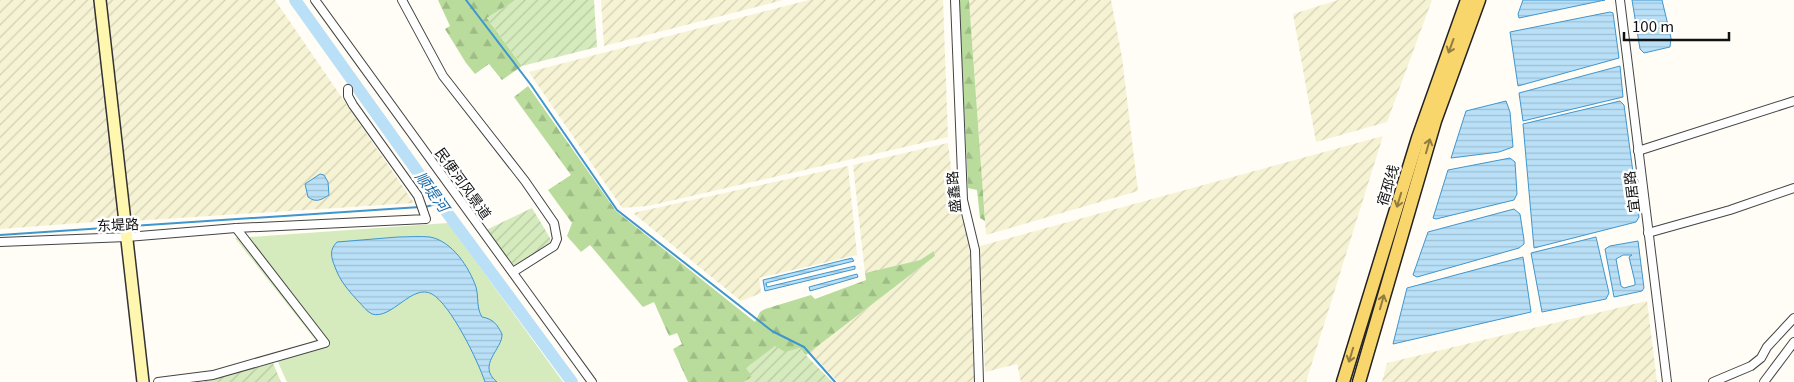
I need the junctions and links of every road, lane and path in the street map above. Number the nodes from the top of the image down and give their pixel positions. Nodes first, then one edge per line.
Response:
1 (100, 0) edge
2 (315, 0) edge
3 (402, 0) edge
4 (956, 0) edge
5 (1467, 0) edge
6 (1479, 0) edge
7 (1620, 0) edge
8 (348, 88) dead end
9 (1794, 101) edge
10 (1638, 151) junction
11 (1794, 188) edge
12 (236, 228) junction
13 (1648, 232) junction
14 (127, 237) junction
15 (0, 242) edge
16 (513, 272) junction
17 (1794, 318) edge
18 (1794, 342) edge
19 (143, 382) edge
20 (158, 382) edge
21 (592, 382) edge
22 (979, 382) edge
23 (1343, 382) edge
24 (1359, 382) edge
25 (1667, 382) edge
26 (1713, 382) edge
27 (1764, 382) edge

1 - 14 street
2 - 16 street, 民便河风景道
3 - 16 street
4 - 22 street, 盛鑫路
5 -> 23 main road, 宿邳线
24 -> 6 main road, 宿邳线
7 - 10 street, 宜居路
8 - 12 street, 东堤路
9 - 10 street
10 - 13 street, 宜居路
11 - 13 street
12 - 14 street, 东堤路
12 - 20 street
13 - 25 street, 宜居路
14 - 15 street, 东堤路
14 - 19 street
16 - 21 street, 民便河风景道
17 - 26 street
18 - 27 street

